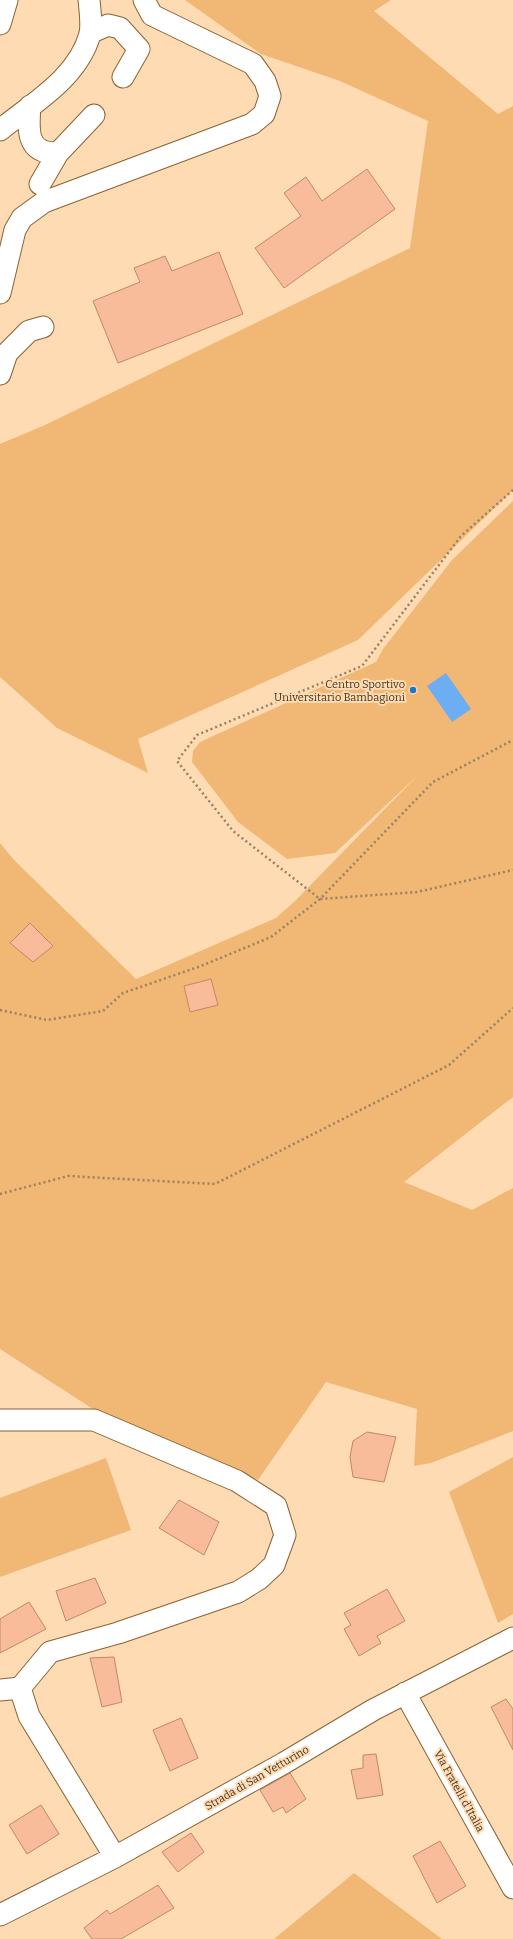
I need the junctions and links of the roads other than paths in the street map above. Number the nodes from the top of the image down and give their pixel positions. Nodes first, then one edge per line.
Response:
1 (7, 0) edge
2 (89, 0) edge
3 (148, 7) edge
4 (0, 24) edge
5 (90, 33) junction
6 (139, 49) junction
7 (123, 77) dead end
8 (30, 106) junction
9 (94, 115) dead end
10 (0, 130) edge
11 (58, 153) junction
12 (40, 184) dead end
13 (0, 293) edge
14 (43, 327) dead end
15 (0, 374) edge
16 (0, 1420) edge
17 (513, 1638) edge
18 (10, 1689) edge
19 (405, 1693) junction
20 (115, 1857) junction
21 (513, 1888) edge
22 (0, 1915) edge

1 - 4 street
2 - 5 street
3 - 6 street
3 - 13 street
5 - 6 street
5 - 8 street
6 - 7 street
8 - 10 street
8 - 11 street
9 - 11 street
11 - 12 street
14 - 15 street
16 - 18 street
17 - 19 street, Strada di San Vetturino
18 - 20 street
19 - 20 street, Strada di San Vetturino
19 - 21 street, Via Fratelli d'Italia
20 - 22 street, Strada di San Vetturino

